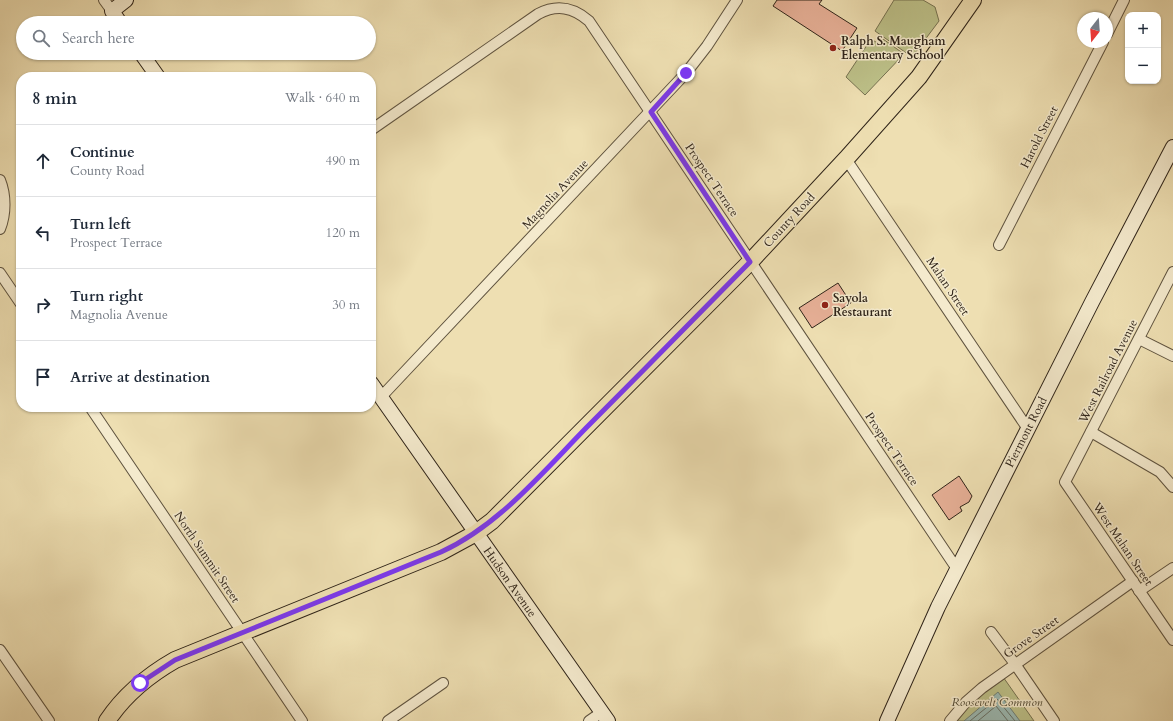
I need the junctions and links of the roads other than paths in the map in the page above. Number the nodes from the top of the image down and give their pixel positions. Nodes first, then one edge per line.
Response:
1 (126, 0) edge
2 (737, 0) edge
3 (973, 0) edge
4 (1124, 0) edge
5 (108, 6) edge
6 (115, 16) edge
7 (1113, 22) edge
8 (1100, 48) edge
9 (146, 60) edge
10 (154, 72) edge
11 (651, 112) junction
12 (376, 127) edge
13 (1173, 147) edge
14 (846, 159) junction
15 (0, 180) edge
16 (0, 229) edge
17 (998, 245) dead end
18 (750, 262) junction
19 (1173, 272) edge
20 (0, 273) edge
21 (16, 297) edge
22 (1139, 339) junction
23 (1173, 356) edge
24 (376, 390) edge
25 (381, 397) junction
26 (93, 412) edge
27 (1028, 429) junction
28 (1091, 432) junction
29 (1065, 482) joint
30 (1173, 487) edge
31 (476, 533) junction
32 (1173, 568) edge
33 (957, 569) junction
34 (1133, 581) junction
35 (1139, 591) junction
36 (242, 632) junction
37 (990, 632) dead end
38 (1173, 640) edge
39 (0, 650) edge
40 (1015, 664) junction
41 (443, 683) dead end
42 (605, 717) edge
43 (49, 721) edge
44 (107, 721) edge
45 (302, 721) edge
46 (388, 721) edge
47 (589, 721) edge
48 (887, 721) edge
49 (950, 721) edge
50 (1054, 721) edge

1 - 5 street
2 - 11 street, Magnolia Avenue
3 - 14 main road, County Road
4 - 7 street
5 - 6 street
8 - 17 street, Harold Street
9 - 10 street
11 - 12 street, Prospect Terrace
11 - 18 street, Prospect Terrace
11 - 25 street, Magnolia Avenue
13 - 27 street, Piermont Road
14 - 18 main road, County Road
14 - 27 street, Mahan Street
15 - 16 street
18 - 31 main road, County Road
18 - 33 street, Prospect Terrace
19 - 22 street, West Railroad Avenue
20 - 21 street
22 - 23 street
22 - 28 street, West Railroad Avenue
24 - 25 street, Hudson Avenue
25 - 31 street, Hudson Avenue
26 - 36 street, North Summit Street
27 - 33 street, Piermont Road
28 - 29 street, West Railroad Avenue
28 - 30 street
29 - 34 street, West Mahan Street
31 - 36 main road, County Road
31 - 42 street, Hudson Avenue
32 - 35 street
33 - 48 street, Piermont Road
34 - 35 street, West Mahan Street
34 - 40 street, Grove Street
35 - 38 street, West Mahan Street
36 - 44 main road, County Road
36 - 45 street, North Summit Street
37 - 40 street
39 - 43 street
40 - 49 street, Grove Street
40 - 50 street
41 - 46 street
42 - 47 street

